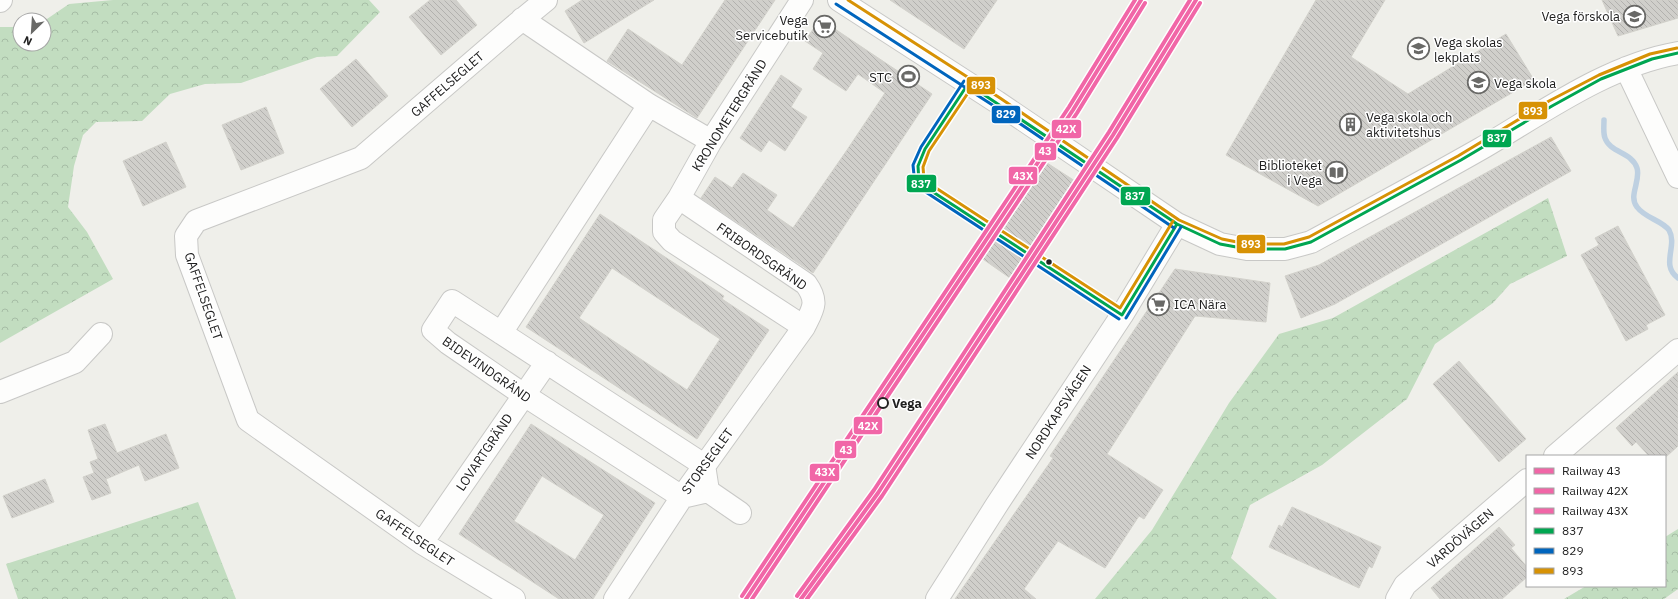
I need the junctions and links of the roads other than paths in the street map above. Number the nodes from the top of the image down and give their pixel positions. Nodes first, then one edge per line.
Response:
1 (546, 0) edge
2 (802, 0) edge
3 (840, 0) edge
4 (522, 19) junction
5 (1678, 53) edge
6 (1626, 68) junction
7 (649, 105) junction
8 (711, 141) junction
9 (1678, 177) edge
10 (679, 198) junction
11 (1177, 224) junction
12 (804, 327) junction
13 (501, 333) junction
14 (101, 334) dead end
15 (1678, 350) edge
16 (547, 362) junction
17 (0, 392) edge
18 (524, 395) junction
19 (1556, 455) edge
20 (704, 465) junction
21 (1526, 481) edge
22 (708, 491) junction
23 (682, 497) junction
24 (740, 513) dead end
25 (422, 543) junction
26 (514, 599) edge
27 (615, 599) edge
28 (937, 599) edge
29 (1397, 599) edge

1 - 4 street, GAFFELSEGLET
2 - 8 street, KRONOMETERGRÄND
3 - 11 street
4 - 7 street
4 - 25 street, GAFFELSEGLET
5 - 6 street
6 - 9 street
6 - 11 street
7 - 8 street
7 - 13 street
8 - 10 street, KRONOMETERGRÄND
10 - 12 street, FRIBORDSGRÄND
10 - 12 street, KRONOMETERGRÄND
11 - 28 street, NORDKAPSVÄGEN
12 - 20 street, STORSEGLET
13 - 16 street, BIDEVINDGRÄND
13 - 18 street, BIDEVINDGRÄND
14 - 17 street
15 - 19 street
16 - 18 street, LOVARTGRÄND
16 - 20 street, BIDEVINDGRÄND
18 - 23 street, BIDEVINDGRÄND
18 - 25 street, LOVARTGRÄND
20 - 22 street
20 - 23 street, STORSEGLET
21 - 29 street, VARDÖVÄGEN
22 - 23 street
22 - 24 street
23 - 27 street, STORSEGLET
25 - 26 street, GAFFELSEGLET

